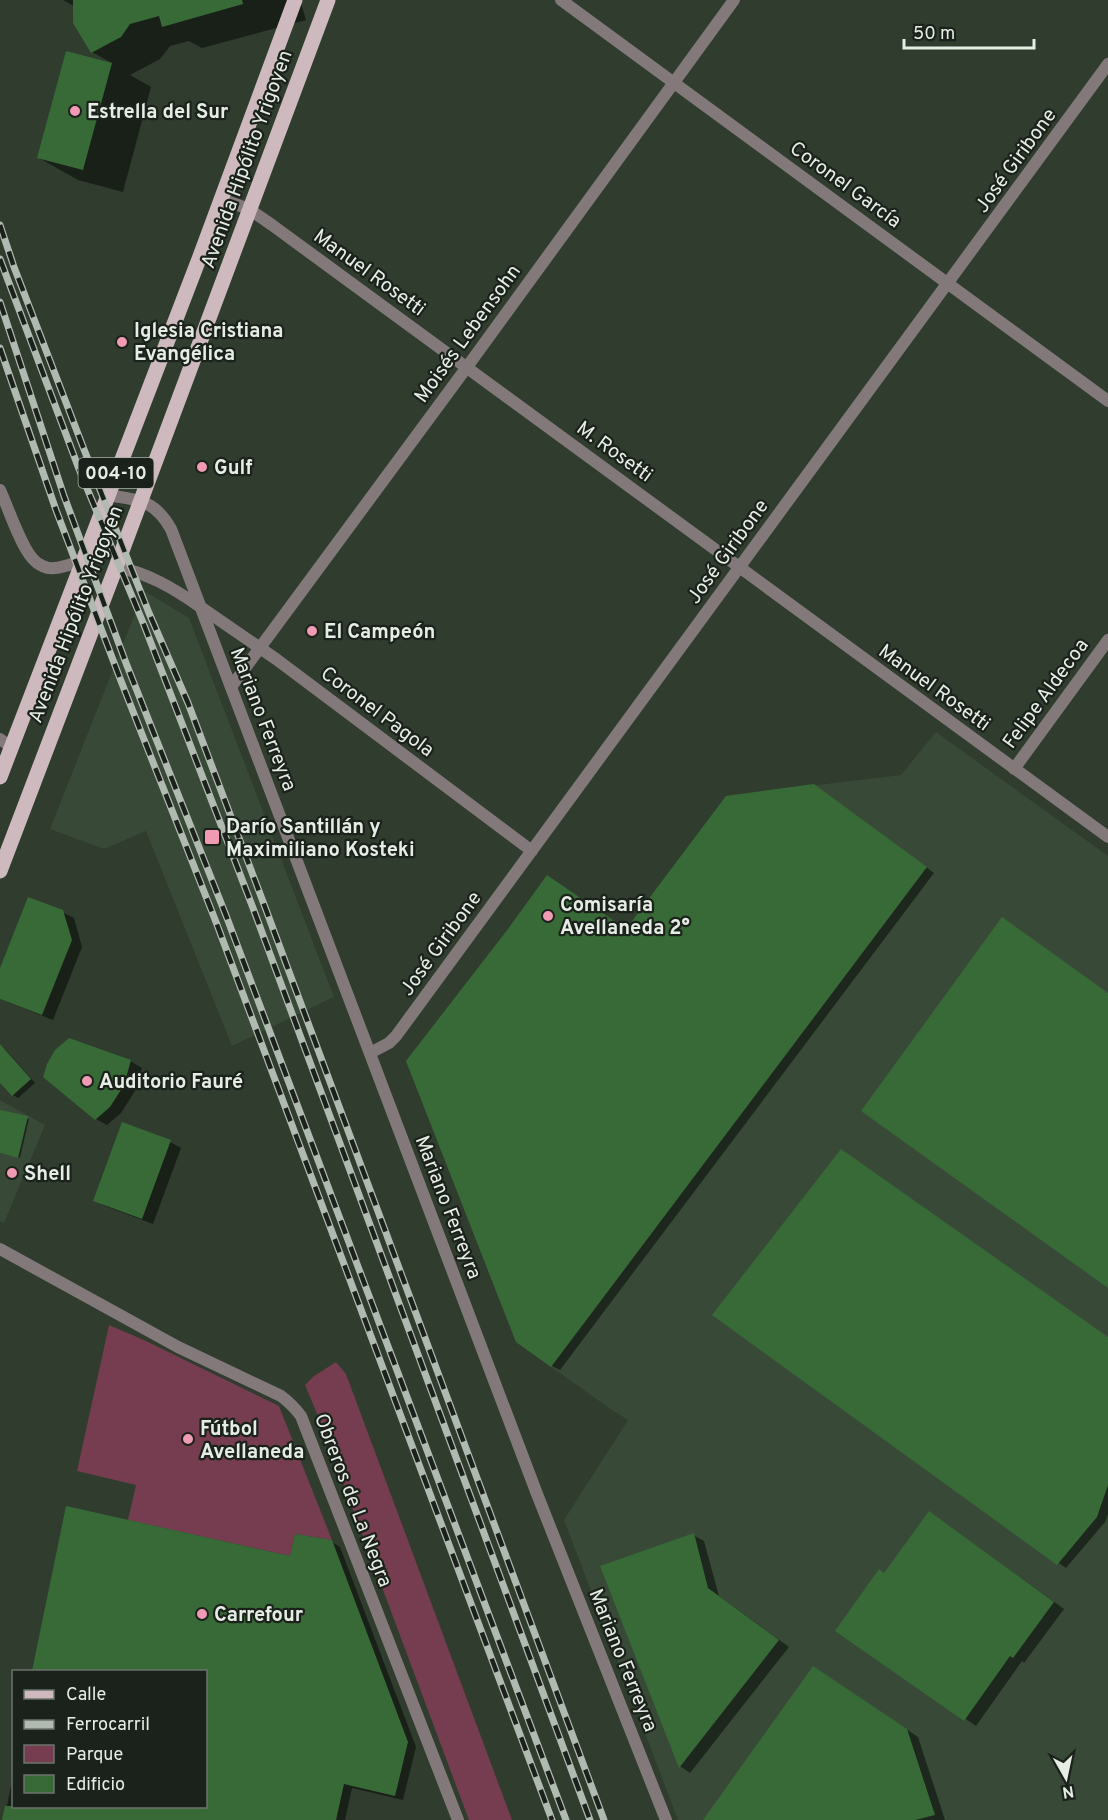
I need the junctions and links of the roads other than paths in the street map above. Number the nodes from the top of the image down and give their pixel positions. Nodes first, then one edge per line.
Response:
1 (295, 0) edge
2 (328, 0) edge
3 (561, 0) edge
4 (734, 0) edge
5 (1108, 64) edge
6 (674, 82) junction
7 (221, 199) junction
8 (249, 209) junction
9 (949, 284) junction
10 (467, 367) junction
11 (1108, 401) edge
12 (0, 490) edge
13 (108, 495) junction
14 (141, 500) junction
15 (82, 561) junction
16 (116, 567) junction
17 (740, 567) junction
18 (200, 606) junction
19 (1108, 640) edge
20 (261, 648) junction
21 (231, 687) junction
22 (5, 743) edge
23 (1014, 769) junction
24 (0, 777) edge
25 (1108, 837) edge
26 (532, 851) junction
27 (0, 871) edge
28 (370, 1053) junction
29 (0, 1249) edge
30 (458, 1820) edge
31 (666, 1820) edge

1 - 7 main road, Avenida Hipólito Yrigoyen / 004-10
2 - 8 main road, Avenida Hipólito Yrigoyen / 004-10
3 - 6 street, Coronel García
4 - 6 street, Moisés Lebensohn
5 - 9 street, José Giribone
6 - 9 street, Coronel García
6 - 10 street, Moisés Lebensohn
7 - 8 street
7 - 13 main road, Avenida Hipólito Yrigoyen / 004-10
8 - 10 street, Manuel Rosetti
8 - 14 main road, Avenida Hipólito Yrigoyen / 004-10
9 - 11 street, Coronel García
9 - 17 street, José Giribone
10 - 17 street, M. Rosetti
10 - 20 street, Moisés Lebensohn
12 - 15 street
13 - 14 street, Mariano Ferreyra
13 - 15 main road, Avenida Hipólito Yrigoyen / 004-10
14 - 16 main road, Avenida Hipólito Yrigoyen / 004-10
14 - 18 street, Mariano Ferreyra
15 - 22 main road, Avenida Hipólito Yrigoyen / 004-10
16 - 18 street
16 - 27 main road, Avenida Hipólito Yrigoyen / 004-10
17 - 23 street, Manuel Rosetti
17 - 26 street, José Giribone
18 - 20 street, Coronel Pagola
18 - 21 street, Mariano Ferreyra
19 - 23 street, Felipe Aldecoa
20 - 21 street, Moisés Lebensohn
20 - 26 street, Coronel Pagola
21 - 28 street, Mariano Ferreyra
22 - 24 main road, Avenida Hipólito Yrigoyen / 004-10
23 - 25 street, Manuel Rosetti
26 - 28 street, José Giribone
28 - 31 street, Mariano Ferreyra
29 - 30 street, Obreros de La Negra

